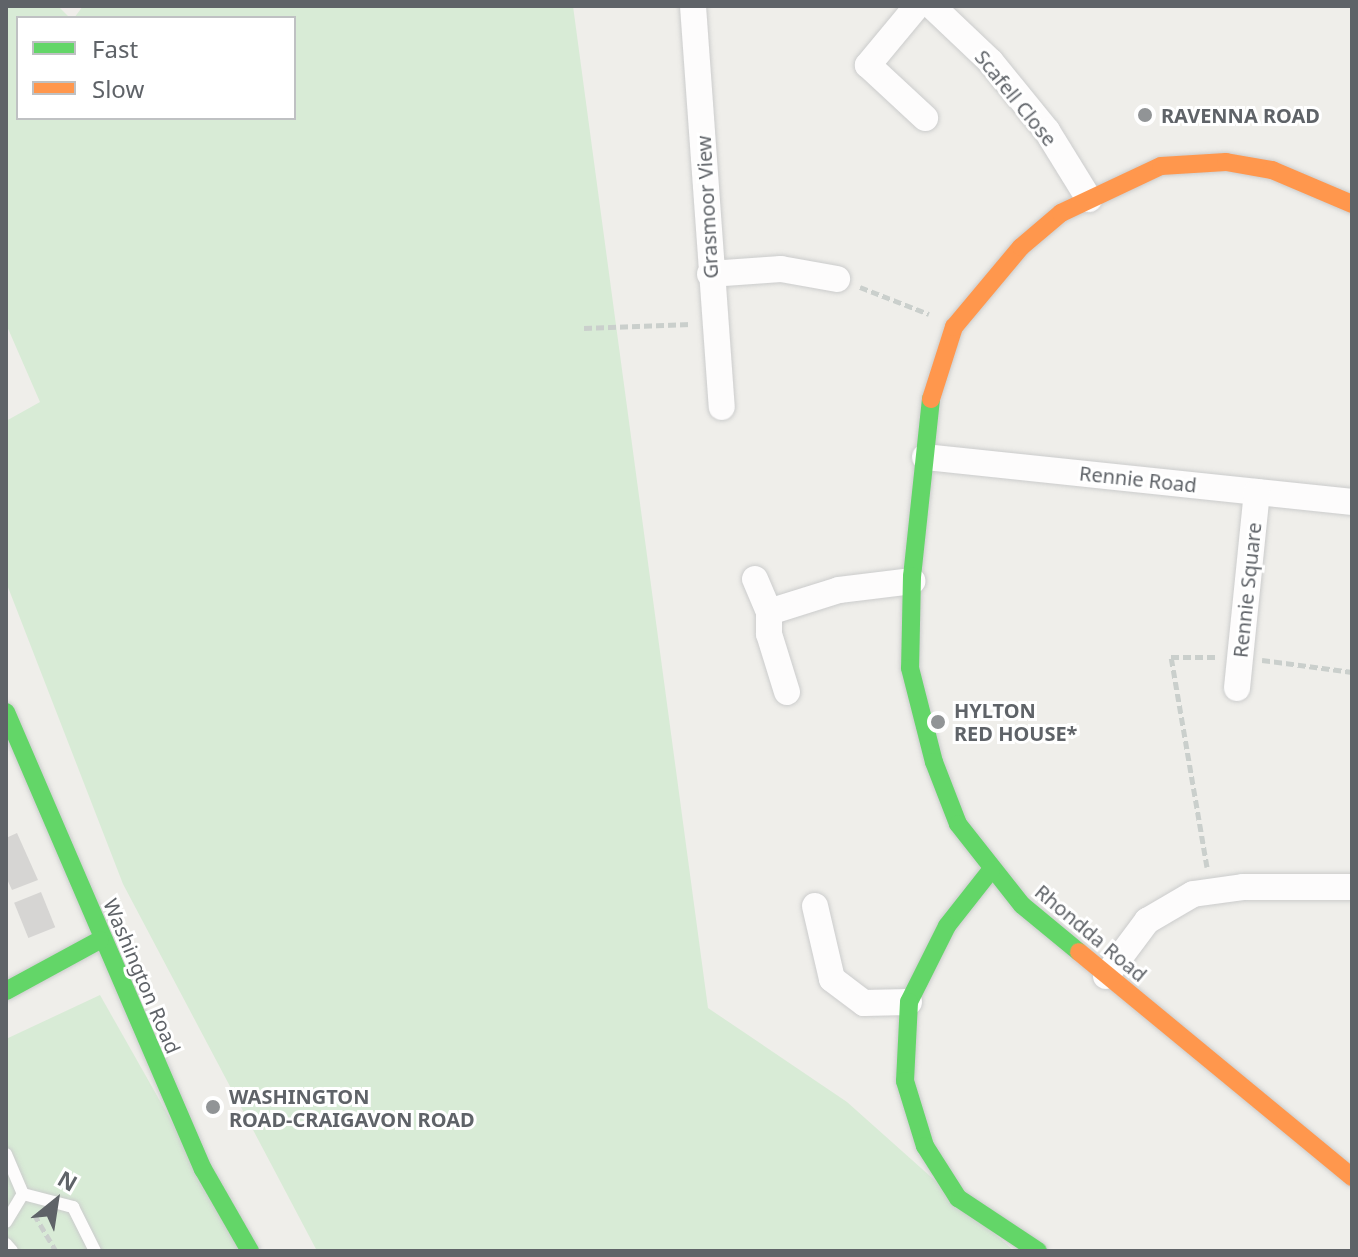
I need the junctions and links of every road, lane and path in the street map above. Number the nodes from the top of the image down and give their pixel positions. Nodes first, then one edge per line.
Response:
1 (693, 6) edge
2 (917, 6) edge
3 (932, 6) edge
4 (925, 118) dead end
5 (1089, 199) junction
6 (1352, 204) edge
7 (710, 274) junction
8 (837, 279) joint
9 (715, 323) junction
10 (954, 327) junction
11 (584, 328) dead end
12 (722, 407) dead end
13 (925, 457) junction
14 (1257, 492) junction
15 (1352, 502) edge
16 (755, 579) dead end
17 (912, 581) junction
18 (769, 612) junction
19 (1240, 657) junction
20 (1352, 672) edge
21 (1237, 688) dead end
22 (787, 692) dead end
23 (6, 712) edge
24 (991, 870) junction
25 (1352, 887) edge
26 (1211, 891) junction
27 (815, 906) dead end
28 (100, 940) junction
29 (1106, 976) junction
30 (6, 991) edge
31 (909, 1002) junction
32 (6, 1154) edge
33 (1352, 1177) edge
34 (23, 1194) junction
35 (6, 1222) edge
36 (6, 1244) edge
37 (12, 1251) edge
38 (56, 1251) edge
39 (95, 1251) edge
40 (250, 1251) edge
41 (1038, 1251) edge

1 - 7 street, Grasmoor View
2 - 4 street
3 - 5 street, Scafell Close
5 - 6 street
5 - 10 street
7 - 8 street
7 - 9 street, Grasmoor View
8 - 10 path
9 - 11 path
9 - 12 street, Grasmoor View
10 - 13 street
13 - 14 street, Rennie Road
13 - 17 street, Rhondda Road
14 - 15 street, Rennie Road
14 - 19 street, Rennie Square
16 - 18 street
17 - 18 street
17 - 24 street, Rhondda Road
18 - 22 street
19 - 20 path
19 - 21 street, Rennie Square
19 - 26 path
23 - 28 street, Washington Road
24 - 29 street, Rhondda Road
24 - 31 street
25 - 26 street
26 - 29 street
27 - 31 street
28 - 30 street
28 - 40 street, Washington Road
29 - 33 street, Rhondda Road
31 - 41 street
32 - 34 lane
34 - 35 lane
34 - 38 path
34 - 39 lane
36 - 37 lane

